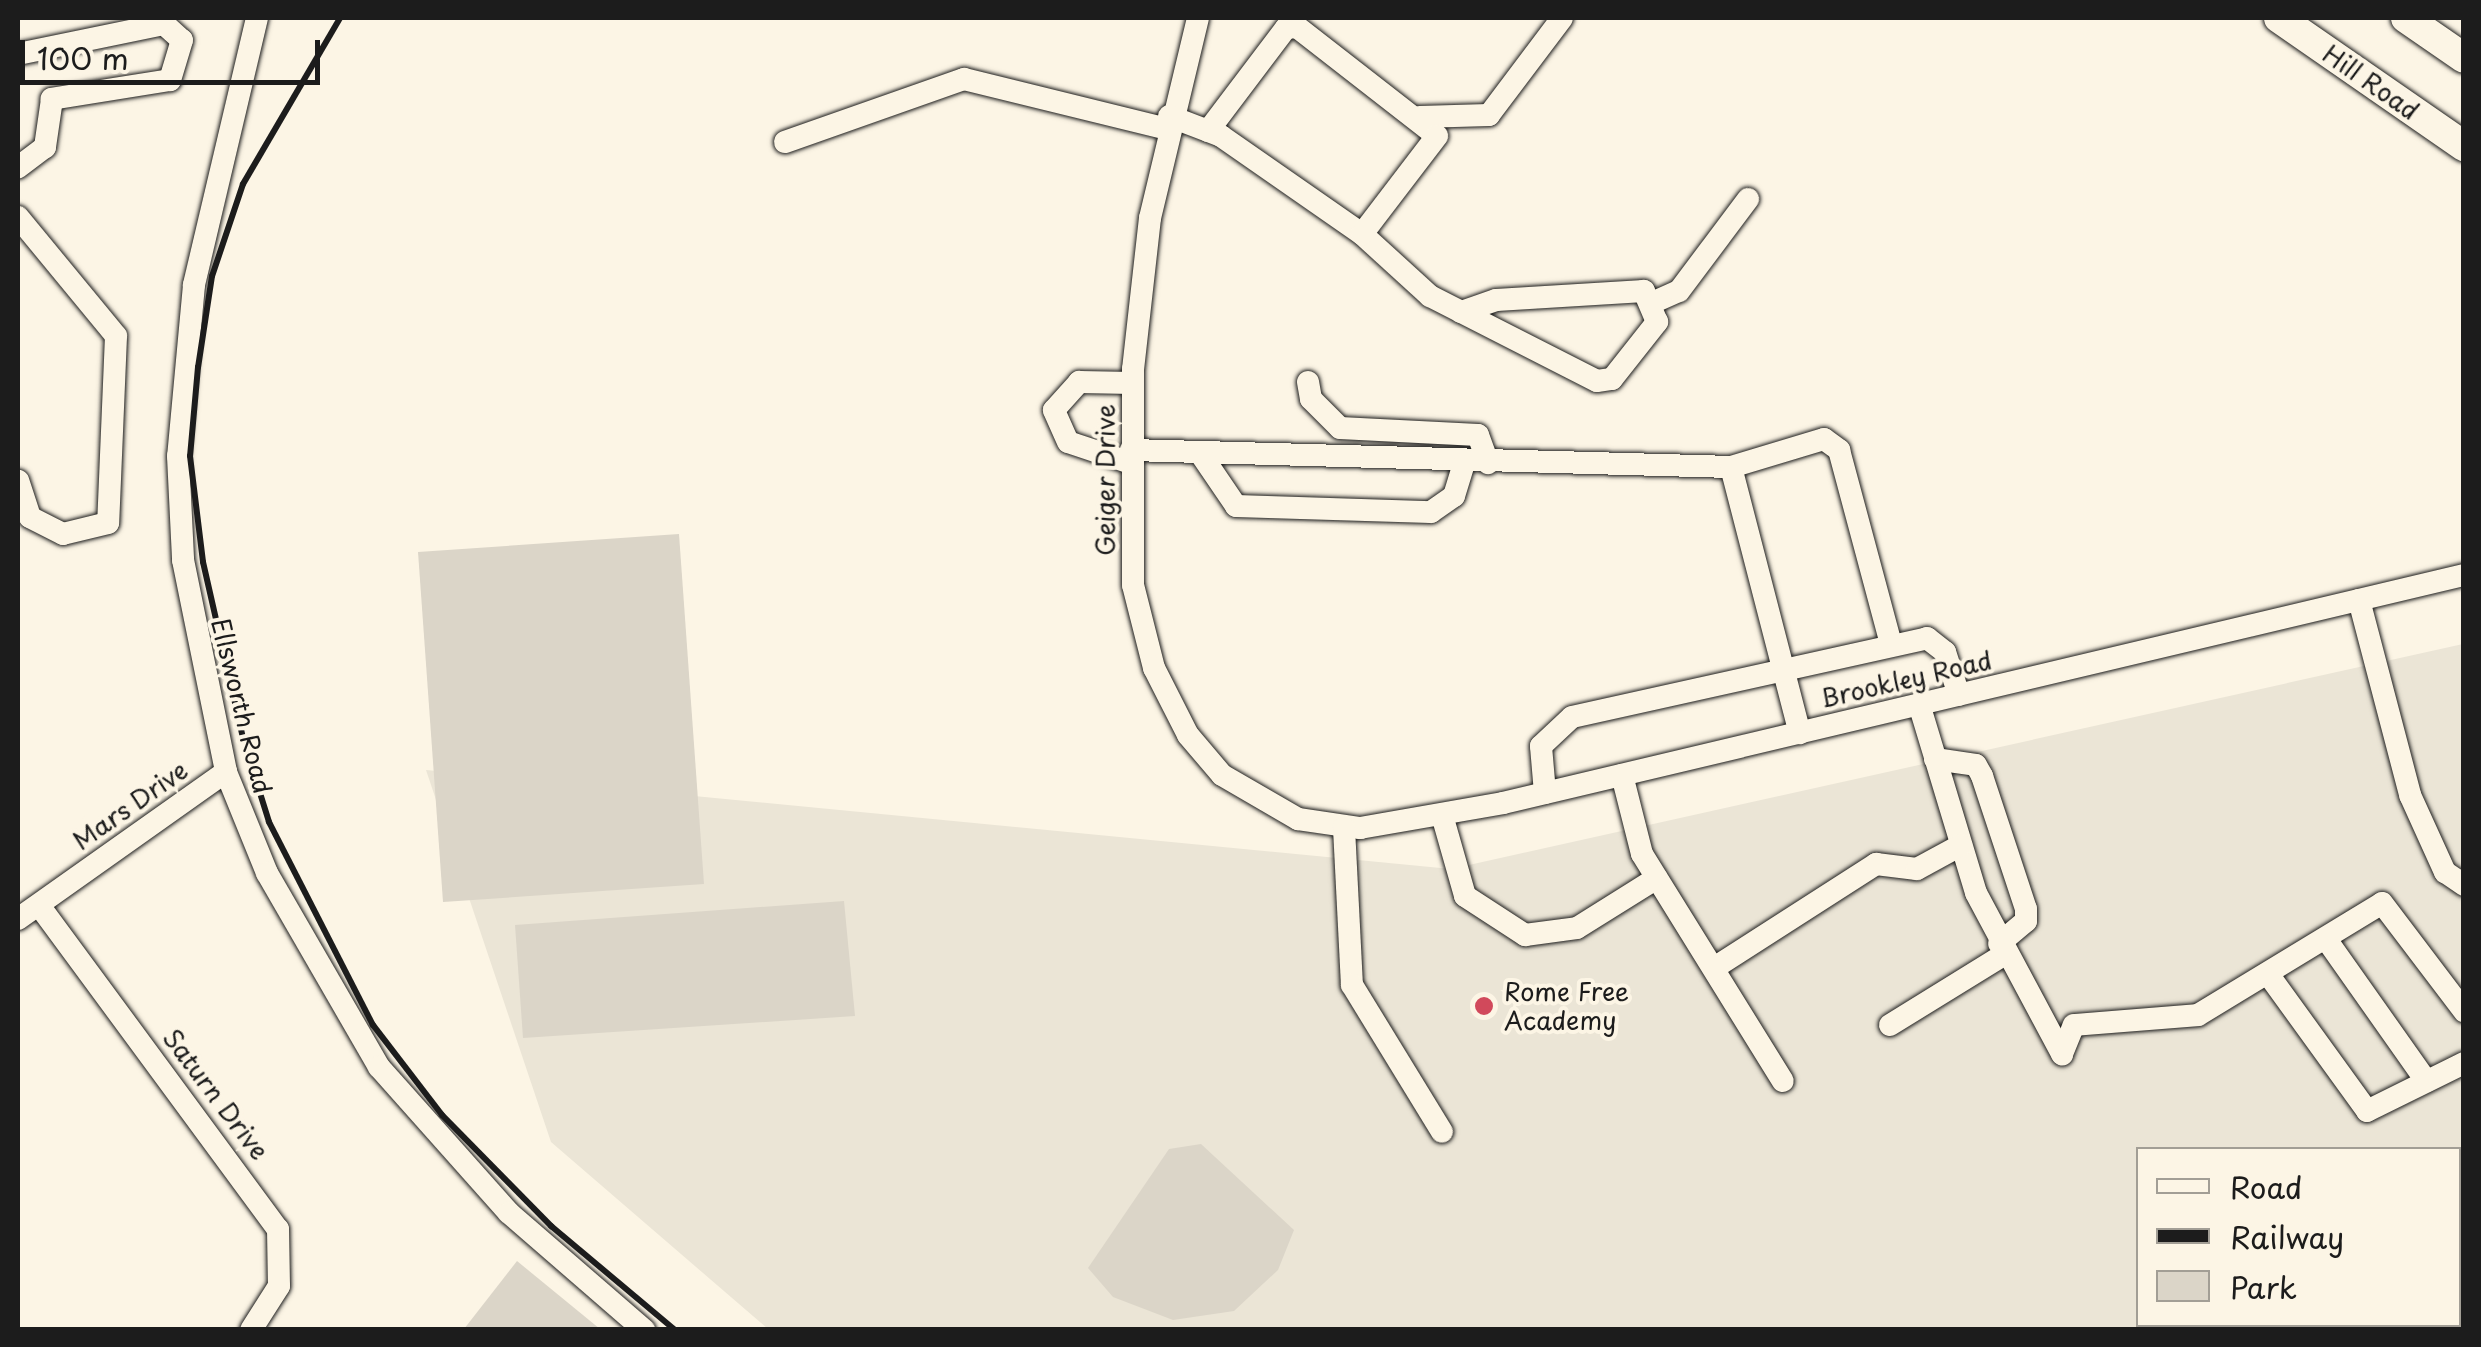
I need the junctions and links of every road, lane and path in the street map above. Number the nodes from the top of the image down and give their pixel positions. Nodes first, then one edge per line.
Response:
1 (257, 18) edge
2 (1198, 18) edge
3 (1562, 18) edge
4 (2279, 18) edge
5 (2406, 18) edge
6 (18, 54) edge
7 (2464, 58) edge
8 (1420, 118) junction
9 (1168, 122) junction
10 (1208, 131) junction
11 (785, 142) dead end
12 (2464, 146) edge
13 (18, 167) edge
14 (1748, 199) dead end
15 (18, 216) edge
16 (1362, 234) junction
17 (1654, 302) junction
18 (1460, 312) junction
19 (1308, 382) dead end
20 (1133, 383) junction
21 (1200, 453) junction
22 (1131, 456) junction
23 (1464, 463) junction
24 (1488, 463) junction
25 (1730, 467) junction
26 (18, 481) edge
27 (2464, 575) edge
28 (2359, 600) junction
29 (1891, 644) junction
30 (1785, 670) junction
31 (1959, 695) junction
32 (1919, 704) junction
33 (1800, 733) junction
34 (1935, 759) junction
35 (226, 772) junction
36 (1622, 774) junction
37 (1546, 792) junction
38 (1442, 815) junction
39 (1352, 828) junction
40 (1961, 844) junction
41 (1658, 878) junction
42 (2464, 886) edge
43 (41, 908) junction
44 (18, 919) edge
45 (2326, 939) junction
46 (2002, 949) junction
47 (1714, 968) junction
48 (2268, 974) junction
49 (2464, 1011) edge
50 (1890, 1026) dead end
51 (2464, 1063) edge
52 (1783, 1080) dead end
53 (2426, 1082) junction
54 (1442, 1132) dead end
55 (252, 1330) edge
56 (644, 1330) edge

1 - 35 street, Ellsworth Road
2 - 9 street, Geiger Drive
3 - 8 street
4 - 12 main road, Hill Road
5 - 7 main road
6 - 13 street
8 - 10 street
8 - 16 street
9 - 10 street
9 - 11 street
9 - 20 street, Geiger Drive
10 - 16 street
14 - 17 street
15 - 26 street
16 - 18 street
17 - 18 street
17 - 18 street
19 - 24 street
20 - 22 street, Geiger Drive
20 - 22 street
21 - 22 street
21 - 23 street
21 - 23 street
22 - 39 street, Geiger Drive
23 - 24 street
24 - 25 street
25 - 29 street
25 - 30 street
27 - 28 street, Brookley Road
28 - 31 street, Brookley Road
28 - 42 street
29 - 30 street
29 - 31 street
30 - 33 street
30 - 37 street
31 - 32 street, Brookley Road
32 - 33 street, Brookley Road
32 - 34 street
33 - 36 street, Brookley Road
34 - 40 street
34 - 46 street
35 - 43 street, Mars Drive
35 - 56 street, Ellsworth Road
36 - 37 street, Brookley Road
36 - 41 street
37 - 38 street, Brookley Road
38 - 39 street, Brookley Road
38 - 41 street
39 - 54 street
40 - 46 street
40 - 47 street
41 - 47 street
43 - 44 street, Mars Drive
43 - 55 street, Saturn Drive
45 - 48 street
45 - 49 street
45 - 53 street
46 - 48 street
46 - 50 street
47 - 52 street
48 - 53 street
51 - 53 street

